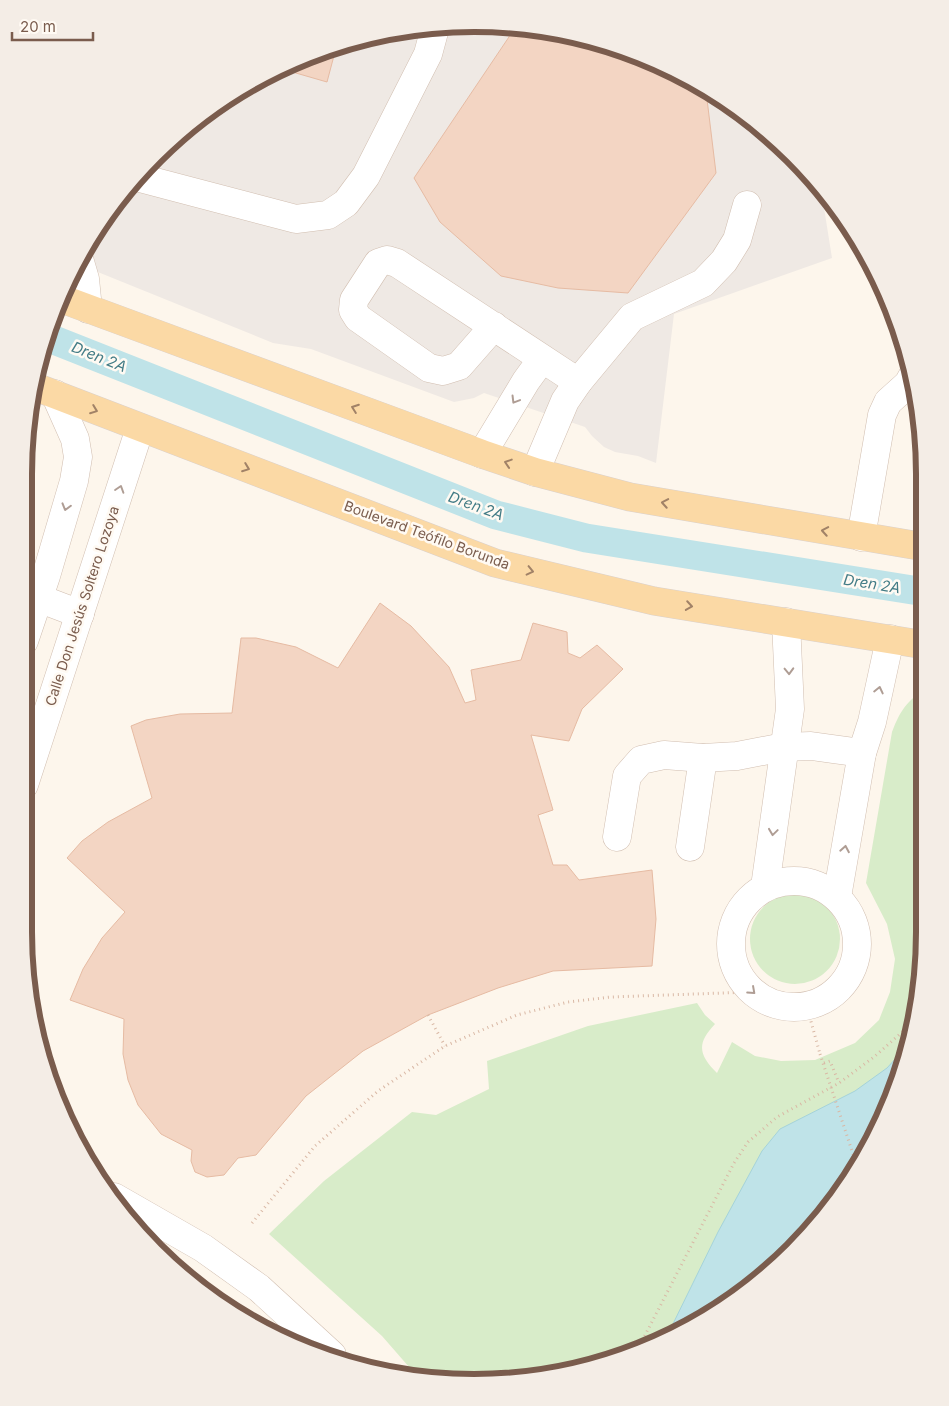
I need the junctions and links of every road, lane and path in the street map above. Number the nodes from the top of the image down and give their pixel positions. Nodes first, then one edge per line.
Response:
1 (433, 34) edge
2 (145, 179) edge
3 (747, 205) dead end
4 (82, 271) edge
5 (68, 301) edge
6 (88, 309) junction
7 (494, 326) junction
8 (542, 359) junction
9 (578, 382) junction
10 (907, 385) edge
11 (44, 390) edge
12 (140, 428) junction
13 (482, 454) junction
14 (535, 472) junction
15 (861, 537) junction
16 (916, 546) edge
17 (36, 585) edge
18 (32, 603) edge
19 (80, 614) junction
20 (786, 622) junction
21 (890, 639) junction
22 (916, 643) edge
23 (784, 747) junction
24 (862, 753) junction
25 (703, 758) junction
26 (32, 761) edge
27 (617, 837) dead end
28 (690, 847) dead end
29 (765, 888) junction
30 (836, 897) junction
31 (751, 992) junction
32 (807, 1007) junction
33 (428, 1014) dead end
34 (905, 1029) edge
35 (445, 1046) junction
36 (824, 1063) junction
37 (839, 1083) junction
38 (854, 1157) edge
39 (127, 1204) edge
40 (252, 1223) dead end
41 (642, 1341) edge
42 (323, 1347) edge

1 - 2 street
3 - 9 street
4 - 6 street
5 - 6 main road
13 -> 6 main road
7 - 7 street
7 - 8 street
8 - 9 street
8 -> 13 street
9 - 14 street
10 - 15 street
11 -> 12 main road, Boulevard Teófilo Borunda
11 -> 17 street
19 -> 12 street, Calle Don Jesús Soltero Lozoya
12 -> 20 main road, Boulevard Teófilo Borunda
14 -> 13 main road
15 -> 14 main road
15 - 16 main road
17 - 18 street
17 - 19 street
19 - 26 street, Calle Don Jesús Soltero Lozoya
20 - 21 main road, Boulevard Teófilo Borunda
20 -> 23 street
21 - 22 main road, Boulevard Teófilo Borunda
24 -> 21 street
23 - 24 street
23 - 25 street
23 -> 29 street
30 -> 24 street
25 - 27 street
25 - 28 street
29 - 30 street
29 - 31 street
30 - 32 street
31 -> 32 street
31 - 35 path
32 - 36 path, bridge
33 - 35 path
34 - 37 path
35 - 40 path
36 - 37 path
36 - 38 path, bridge
37 - 41 path
39 - 42 street

